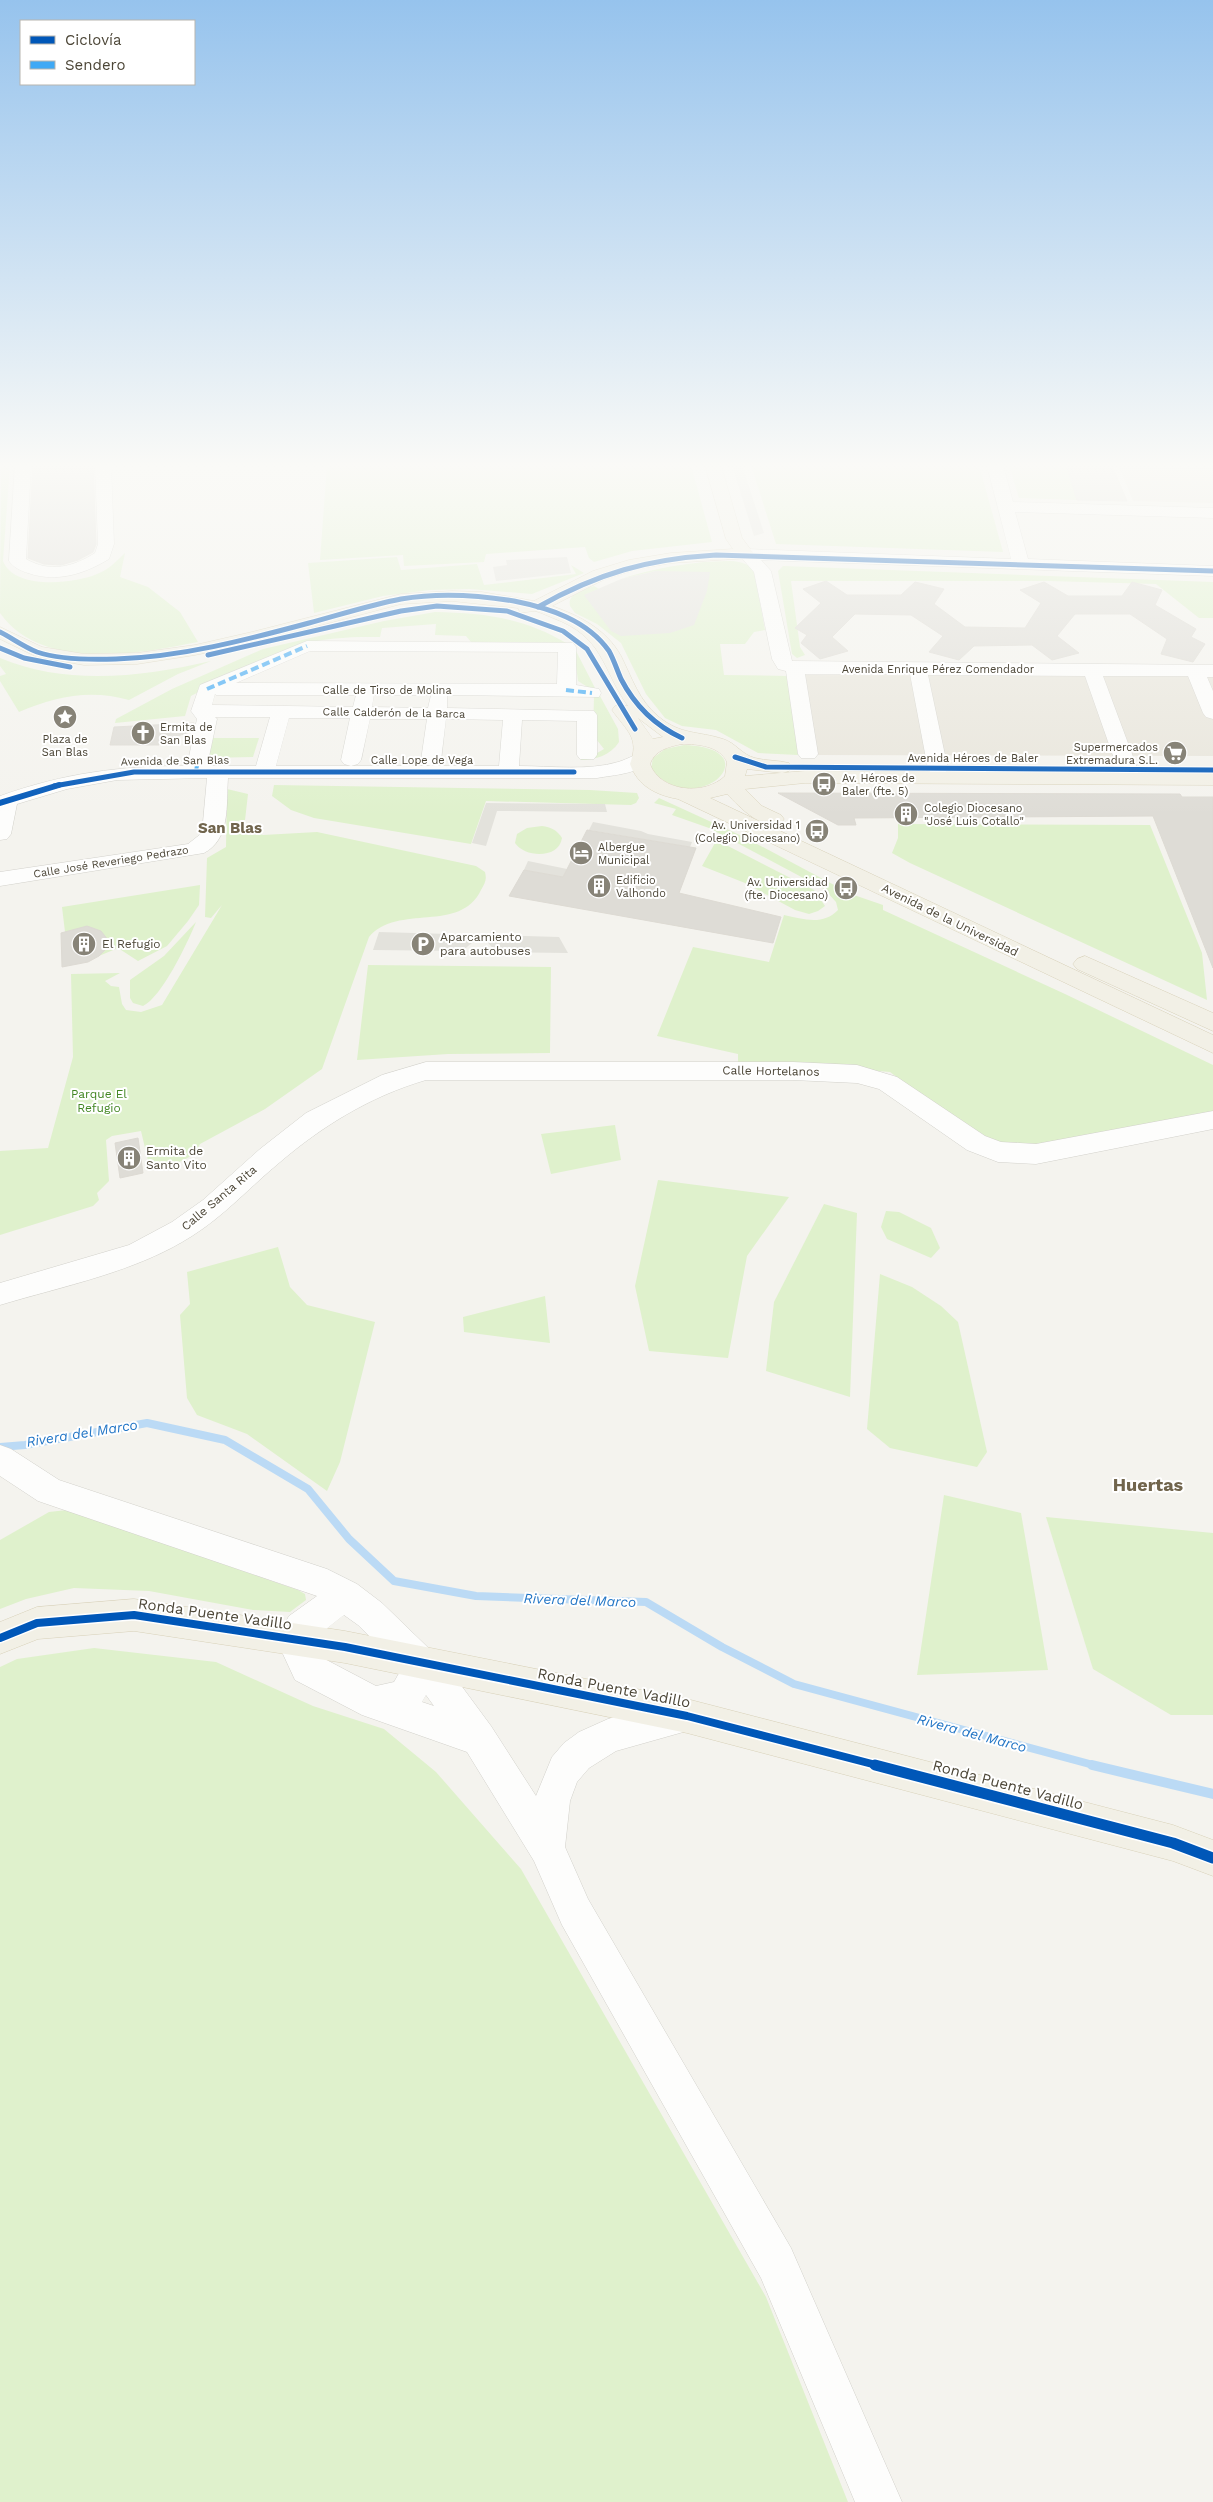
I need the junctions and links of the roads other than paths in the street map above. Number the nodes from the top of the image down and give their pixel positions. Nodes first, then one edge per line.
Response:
1 (586, 582) edge
2 (764, 582) edge
3 (437, 606) junction
4 (538, 606) junction
5 (0, 632) edge
6 (0, 648) edge
7 (587, 648) junction
8 (405, 668) junction
9 (794, 668) junction
10 (918, 669) junction
11 (1092, 670) junction
12 (1204, 671) edge
13 (208, 689) junction
14 (366, 689) junction
15 (440, 690) junction
16 (566, 690) junction
17 (592, 693) dead end
18 (1209, 693) edge
19 (201, 711) junction
20 (282, 712) junction
21 (1213, 712) edge
22 (361, 713) junction
23 (436, 714) junction
24 (513, 714) junction
25 (641, 723) junction
26 (682, 738) junction
27 (808, 754) dead end
28 (643, 755) junction
29 (735, 757) junction
30 (352, 760) dead end
31 (431, 760) dead end
32 (197, 765) junction
33 (588, 766) junction
34 (938, 769) junction
35 (1128, 770) junction
36 (1213, 770) edge
37 (265, 771) junction
38 (218, 772) junction
39 (509, 772) junction
40 (779, 778) junction
41 (1213, 779) edge
42 (651, 783) junction
43 (729, 784) junction
44 (686, 795) junction
45 (3, 798) edge
46 (773, 819) junction
47 (0, 834) edge
48 (0, 879) edge
49 (1213, 1023) edge
50 (1213, 1046) edge
51 (314, 1120) joint
52 (1213, 1120) edge
53 (0, 1294) edge
54 (0, 1460) edge
55 (332, 1604) junction
56 (0, 1638) edge
57 (293, 1639) junction
58 (420, 1662) junction
59 (374, 1702) junction
60 (686, 1716) junction
61 (479, 1738) junction
62 (547, 1848) junction
63 (1213, 1858) edge
64 (879, 2502) edge

1 - 4 main road
2 - 9 street
3 - 4 main road
3 - 6 main road
3 - 7 main road
4 - 5 main road
4 - 7 main road
4 - 25 main road
7 - 25 main road
8 - 13 street
8 - 14 street, Calle de Tirso de Molina
8 - 15 street, Calle de Tirso de Molina
8 - 16 street
9 - 10 street, Avenida Enrique Pérez Comendador
9 - 27 street
10 - 11 street, Avenida Enrique Pérez Comendador
10 - 34 street
11 - 12 street, Avenida Enrique Pérez Comendador
11 - 35 street
12 - 18 street
13 - 14 street, Calle de Tirso de Molina
13 - 19 street
14 - 22 street
15 - 16 street, Calle de Tirso de Molina
15 - 23 street
16 - 17 street, Calle de Tirso de Molina
18 - 21 street
19 - 20 street, Calle Calderón de la Barca
19 - 32 street
20 - 22 street, Calle Calderón de la Barca
20 - 37 street
22 - 23 street, Calle Calderón de la Barca
22 - 30 street
23 - 24 street, Calle Calderón de la Barca
23 - 31 street
24 - 33 street, Calle Calderón de la Barca
24 - 39 street
25 - 26 main road
25 - 28 main road
25 - 33 street, Calle Lope de Vega
26 - 28 main road
26 - 29 main road
28 - 33 street, Calle Lope de Vega
28 - 42 main road
29 - 34 main road, Avenida Héroes de Baler
29 - 43 main road
32 - 38 street, Avenida de San Blas
32 - 45 street, Avenida de San Blas
33 - 39 street, Calle Lope de Vega
33 - 42 street, Calle Lope de Vega
34 - 35 main road, Avenida Héroes de Baler
35 - 36 main road, Avenida Héroes de Baler
37 - 38 street, Avenida de San Blas
37 - 39 street, Calle Lope de Vega
38 - 48 street, Calle José Reveriego Pedrazo
40 - 41 main road, Avenida Héroes de Baler
40 - 43 main road, Avenida Héroes de Baler
40 - 46 main road
42 - 44 main road
43 - 44 main road
43 - 46 main road, Avenida de la Universidad
44 - 50 main road, Avenida de la Universidad
45 - 47 street
46 - 49 main road, Avenida de la Universidad
51 - 52 street, Calle Hortelanos
51 - 53 street, Calle Santa Rita
54 - 55 street
55 - 57 street
55 - 58 street
56 - 57 main road, Ronda Puente Vadillo
57 - 58 main road, Ronda Puente Vadillo
57 - 59 street
58 - 59 street
58 - 60 main road, Ronda Puente Vadillo
58 - 61 street
59 - 61 street
60 - 62 street
60 - 63 main road, Ronda Puente Vadillo
61 - 62 street
62 - 64 street

